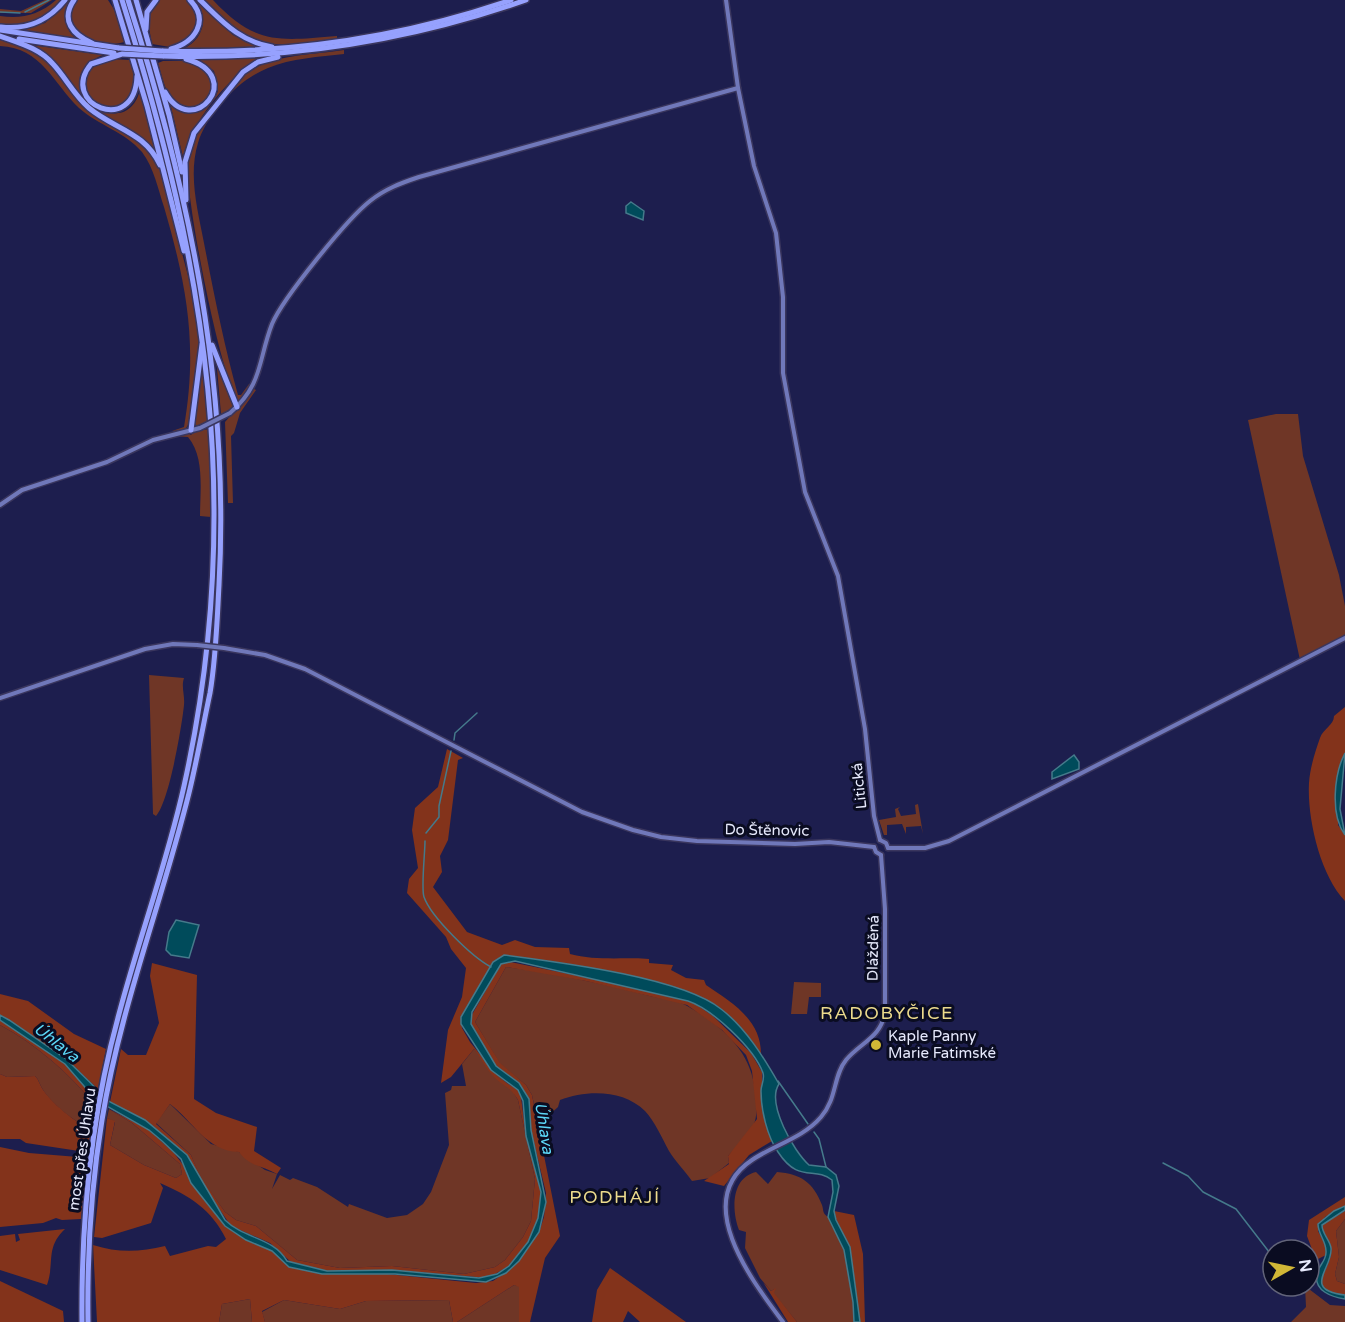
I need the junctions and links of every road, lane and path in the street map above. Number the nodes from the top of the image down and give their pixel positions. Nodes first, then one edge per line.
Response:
1 (65, 0) edge
2 (74, 0) edge
3 (110, 0) edge
4 (115, 0) edge
5 (122, 0) edge
6 (128, 0) edge
7 (136, 0) edge
8 (156, 0) edge
9 (190, 0) edge
10 (200, 0) edge
11 (511, 0) edge
12 (526, 0) edge
13 (726, 0) edge
14 (121, 17) junction
15 (0, 28) edge
16 (0, 36) edge
17 (147, 39) junction
18 (99, 46) junction
19 (285, 48) junction
20 (121, 51) junction
21 (299, 52) junction
22 (162, 54) junction
23 (178, 57) junction
24 (136, 69) junction
25 (161, 85) junction
26 (738, 88) junction
27 (185, 189) junction
28 (173, 205) junction
29 (189, 225) junction
30 (194, 281) junction
31 (206, 339) junction
32 (237, 408) junction
33 (191, 430) junction
34 (0, 505) edge
35 (1345, 639) edge
36 (0, 698) edge
37 (880, 840) junction
38 (874, 847) junction
39 (888, 848) junction
40 (881, 855) junction
41 (86, 1255) junction
42 (82, 1322) edge
43 (88, 1322) edge
44 (783, 1322) edge

1 - 15 highway
2 - 18 highway
3 - 14 highway
4 - 14 highway
5 - 30 highway
6 - 29 highway
7 - 17 highway
8 - 17 highway
9 - 22 highway
10 - 19 highway
11 - 19 highway
12 - 21 highway
13 - 26 street, Litická
14 - 24 highway
15 - 18 highway
16 - 20 highway
16 - 28 highway
17 - 25 highway
18 - 20 highway
19 - 22 highway
20 - 22 highway, bridge
20 - 24 highway
21 - 23 highway
21 - 27 highway
22 - 23 highway
23 - 25 highway
24 - 28 highway
25 - 27 highway
26 - 32 street
26 - 37 street, Litická
27 - 29 highway
28 - 30 highway
29 - 31 highway
30 - 31 highway
31 - 32 highway
31 - 33 highway
31 - 41 highway, most přes Úhlavu
31 - 41 highway, most přes Úhlavu
32 - 33 street, bridge
33 - 34 street
35 - 39 street
36 - 38 street, Do Štěnovic, bridge
37 - 38 street
37 - 39 street
38 - 40 street
39 - 40 street
40 - 44 street, Dlážděná
41 - 42 highway
41 - 43 highway

